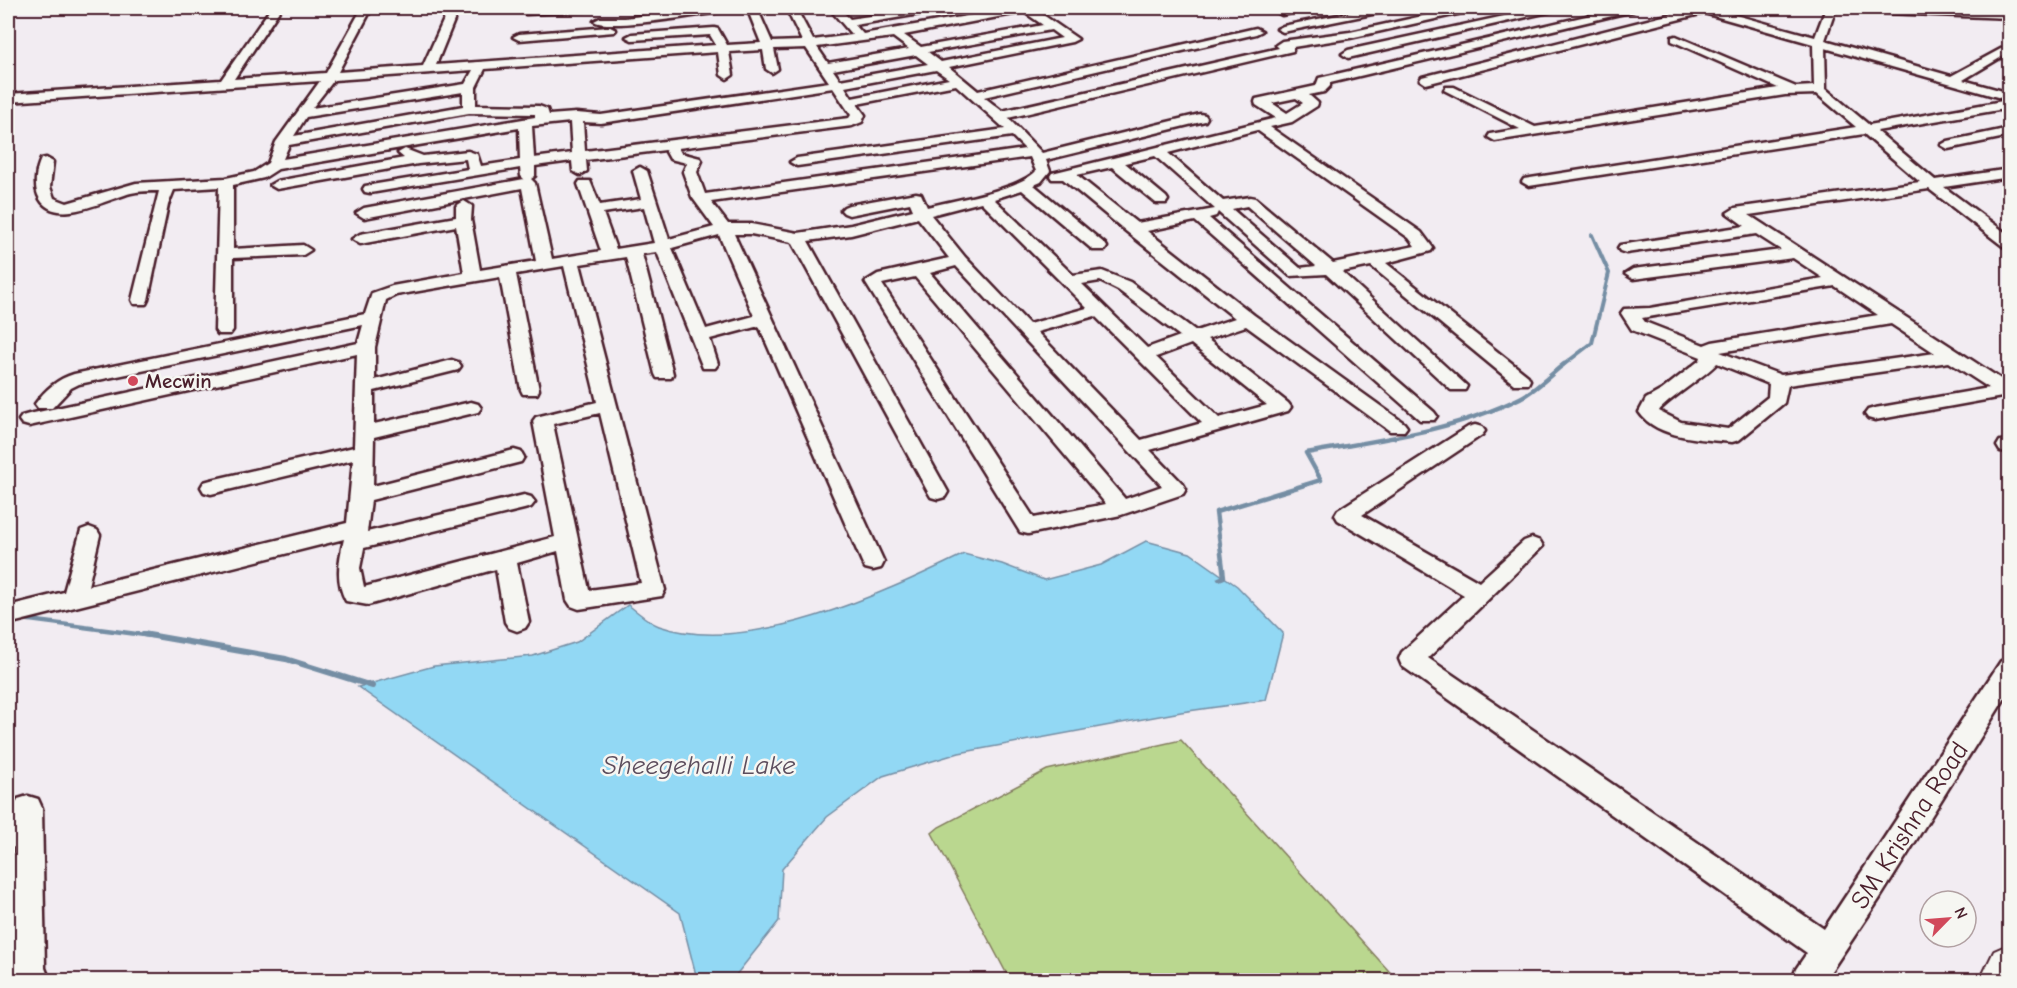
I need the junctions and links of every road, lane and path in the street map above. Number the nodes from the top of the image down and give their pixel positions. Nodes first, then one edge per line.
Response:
1 (276, 8) edge
2 (367, 8) edge
3 (454, 8) edge
4 (585, 8) edge
5 (726, 8) edge
6 (752, 8) edge
7 (791, 8) edge
8 (834, 8) edge
9 (937, 8) edge
10 (956, 8) edge
11 (1027, 8) edge
12 (1304, 8) edge
13 (1387, 8) edge
14 (1471, 8) edge
15 (1553, 8) edge
16 (1633, 8) edge
17 (1702, 8) edge
18 (1831, 8) edge
19 (1860, 8) edge
20 (1890, 8) edge
21 (527, 9) edge
22 (918, 9) edge
23 (704, 10) junction
24 (886, 12) edge
25 (1282, 12) dead end
26 (2010, 13) edge
27 (967, 18) junction
28 (600, 21) dead end
29 (625, 21) junction
30 (848, 23) junction
31 (1055, 26) junction
32 (933, 27) junction
33 (1283, 29) dead end
34 (610, 30) dead end
35 (714, 31) junction
36 (1256, 31) dead end
37 (899, 33) junction
38 (632, 38) junction
39 (862, 39) junction
40 (1676, 39) dead end
41 (1819, 42) junction
42 (809, 44) junction
43 (768, 46) junction
44 (2010, 47) edge
45 (723, 48) junction
46 (515, 51) junction
47 (919, 51) junction
48 (639, 53) junction
49 (1348, 54) dead end
50 (481, 66) junction
51 (939, 66) junction
52 (827, 67) junction
53 (428, 69) junction
54 (772, 69) dead end
55 (727, 75) dead end
56 (330, 76) junction
57 (1426, 80) dead end
58 (959, 81) junction
59 (1952, 81) junction
60 (225, 82) junction
61 (838, 84) junction
62 (2010, 85) edge
63 (470, 87) junction
64 (1450, 90) dead end
65 (1793, 90) junction
66 (1820, 90) junction
67 (1995, 93) junction
68 (1299, 94) junction
69 (975, 95) junction
70 (2010, 97) edge
71 (8, 98) edge
72 (849, 102) junction
73 (2010, 104) edge
74 (469, 109) junction
75 (301, 114) junction
76 (999, 116) junction
77 (576, 117) junction
78 (1200, 118) dead end
79 (1287, 119) junction
80 (543, 120) junction
81 (525, 123) junction
82 (1260, 126) junction
83 (1867, 129) junction
84 (1534, 131) junction
85 (1016, 132) junction
86 (2010, 132) edge
87 (1495, 137) dead end
88 (283, 142) junction
89 (393, 145) junction
90 (670, 145) junction
91 (1948, 145) dead end
92 (1159, 152) junction
93 (1037, 155) junction
94 (416, 160) junction
95 (46, 162) dead end
96 (797, 162) dead end
97 (527, 163) junction
98 (1116, 163) junction
99 (274, 165) junction
100 (475, 170) junction
101 (581, 171) junction
102 (640, 171) dead end
103 (2010, 174) edge
104 (1067, 175) junction
105 (226, 182) junction
106 (1029, 182) junction
107 (1529, 182) dead end
108 (528, 183) junction
109 (1933, 183) junction
110 (277, 185) dead end
111 (168, 186) junction
112 (370, 189) dead end
113 (473, 192) junction
114 (984, 197) junction
115 (701, 199) junction
116 (1161, 200) dead end
117 (650, 202) junction
118 (1224, 208) junction
119 (594, 210) junction
120 (849, 210) dead end
121 (921, 212) junction
122 (364, 213) dead end
123 (1198, 216) junction
124 (463, 220) junction
125 (724, 229) junction
126 (1132, 229) junction
127 (1759, 229) junction
128 (798, 238) junction
129 (360, 239) dead end
130 (2010, 244) edge
131 (663, 246) junction
132 (1099, 246) dead end
133 (1626, 248) dead end
134 (303, 250) dead end
135 (633, 251) junction
136 (1795, 253) junction
137 (225, 254) junction
138 (610, 254) junction
139 (959, 260) junction
140 (571, 261) junction
141 (1374, 261) junction
142 (545, 264) junction
143 (1330, 269) junction
144 (507, 271) junction
145 (919, 271) junction
146 (1633, 274) dead end
147 (473, 276) junction
148 (1069, 281) junction
149 (1838, 281) junction
150 (140, 300) dead end
151 (1098, 310) junction
152 (371, 318) junction
153 (1893, 318) junction
154 (764, 319) junction
155 (1248, 319) junction
156 (224, 330) dead end
157 (1026, 330) junction
158 (700, 336) junction
159 (1194, 338) junction
160 (366, 347) junction
161 (1711, 354) junction
162 (1143, 355) junction
163 (1952, 356) junction
164 (709, 364) dead end
165 (452, 366) dead end
166 (664, 374) dead end
167 (1521, 380) dead end
168 (1779, 381) junction
169 (1458, 386) dead end
170 (365, 388) junction
171 (530, 390) dead end
172 (2008, 393) edge
173 (45, 404) dead end
174 (609, 405) junction
175 (471, 408) dead end
176 (1875, 414) dead end
177 (1427, 416) dead end
178 (29, 420) dead end
179 (1216, 426) junction
180 (1396, 427) dead end
181 (1475, 431) dead end
182 (364, 442) junction
183 (1137, 447) junction
184 (514, 457) dead end
185 (211, 487) dead end
186 (938, 492) dead end
187 (361, 496) junction
188 (525, 502) dead end
189 (1121, 508) junction
190 (89, 535) dead end
191 (356, 536) junction
192 (567, 541) junction
193 (1532, 546) dead end
194 (506, 559) junction
195 (873, 562) dead end
196 (1480, 594) junction
197 (74, 599) junction
198 (8, 615) edge
199 (517, 622) dead end
200 (2010, 668) edge
201 (21, 825) edge
202 (1827, 949) junction
203 (2010, 967) edge
204 (24, 978) edge
205 (1807, 981) edge
206 (2003, 981) edge

1 - 60 street
2 - 56 street
3 - 53 street
4 - 21 street
5 - 23 street
6 - 43 street
7 - 42 street
8 - 30 street
9 - 22 street
10 - 27 street
11 - 27 street
11 - 31 street
12 - 25 street
13 - 33 street
14 - 76 street
15 - 49 street
16 - 68 street
17 - 41 street
17 - 57 street
18 - 41 street
19 - 26 main road
20 - 26 main road
21 - 46 street
22 - 24 street
22 - 32 street
23 - 29 street
23 - 35 street
24 - 30 street
24 - 37 street
27 - 32 street
28 - 29 street
29 - 38 street
30 - 39 street
31 - 47 street
31 - 51 street
32 - 37 street
34 - 46 street
35 - 38 street
35 - 45 street
36 - 69 street
37 - 39 street
37 - 47 street
38 - 48 street
39 - 42 street
40 - 65 street
41 - 59 street
41 - 66 street
42 - 43 street
42 - 52 street
43 - 45 street
43 - 54 street
44 - 59 street
45 - 48 street
45 - 55 street
46 - 48 street
46 - 50 street
47 - 51 street
47 - 52 street
50 - 53 street
50 - 63 street
51 - 58 street
51 - 61 street
52 - 61 street
53 - 56 street
56 - 60 street
56 - 75 street
58 - 69 street
58 - 72 street
59 - 67 street
60 - 71 street
61 - 72 street
61 - 77 street
62 - 67 street
63 - 74 street
63 - 75 street
64 - 84 street
65 - 66 street
65 - 84 street
66 - 83 street
67 - 70 street
68 - 79 street
68 - 79 street
69 - 76 street
72 - 90 street
73 - 83 street
74 - 80 street
74 - 88 street
75 - 88 street
76 - 85 street
77 - 80 street
77 - 101 street
78 - 93 street
79 - 82 street
80 - 81 street
81 - 89 street
81 - 97 street
82 - 92 street
82 - 141 street
83 - 107 street
83 - 109 street
84 - 87 street
85 - 93 street
85 - 96 street
86 - 91 street
88 - 99 street
89 - 94 street
89 - 99 street
90 - 101 street
90 - 115 street
92 - 98 street
92 - 118 street
93 - 106 street
93 - 115 street
94 - 100 street
94 - 110 street
95 - 111 street
97 - 100 street
97 - 101 street
97 - 108 street
98 - 104 street
98 - 116 street
99 - 105 street
100 - 112 street
101 - 119 street
102 - 117 street
103 - 109 street
104 - 106 street
104 - 126 street
105 - 111 street
105 - 137 street
106 - 114 street
106 - 132 street
108 - 113 street
108 - 142 street
109 - 127 street
109 - 130 street
111 - 150 street
113 - 122 street
113 - 124 street
114 - 121 street
114 - 148 street
115 - 125 street
117 - 119 street
117 - 131 street
118 - 123 street
118 - 143 street
118 - 143 street
119 - 138 street
120 - 121 street
121 - 128 street
121 - 139 street
123 - 126 street
123 - 177 street
124 - 129 street
124 - 147 street
125 - 128 street
125 - 131 street
125 - 154 street
126 - 155 street
127 - 133 street
127 - 136 street
128 - 186 street
131 - 135 street
131 - 158 street
134 - 137 street
135 - 138 street
135 - 166 street
136 - 146 street
136 - 149 street
137 - 156 street
138 - 140 street
139 - 145 street
139 - 157 street
140 - 142 street
140 - 174 street
141 - 143 street
141 - 167 street
142 - 144 street
143 - 169 street
144 - 147 street
144 - 171 street
145 - 189 street
145 - 189 street
147 - 152 street
148 - 151 street
148 - 159 street
149 - 153 street
149 - 161 street
151 - 157 street
151 - 162 street
152 - 160 street
152 - 173 street
153 - 161 street
153 - 163 street
154 - 158 street
154 - 195 street
155 - 159 street
155 - 180 street
157 - 183 street
158 - 164 street
159 - 162 street
159 - 179 street
160 - 170 street
160 - 178 street
161 - 168 street
161 - 168 street
162 - 179 street
163 - 168 street
163 - 172 street
165 - 170 street
170 - 182 street
172 - 176 street
174 - 192 street
174 - 192 street
175 - 182 street
179 - 183 street
181 - 196 street
182 - 185 street
182 - 187 street
183 - 189 street
184 - 187 street
187 - 191 street
188 - 191 street
190 - 197 street
191 - 194 street
191 - 197 street
192 - 194 street
193 - 196 street
194 - 199 street
196 - 202 street
197 - 198 street
200 - 202 street, SM Krishna Road
201 - 204 street
202 - 205 street, SM Krishna Road
203 - 206 highway

